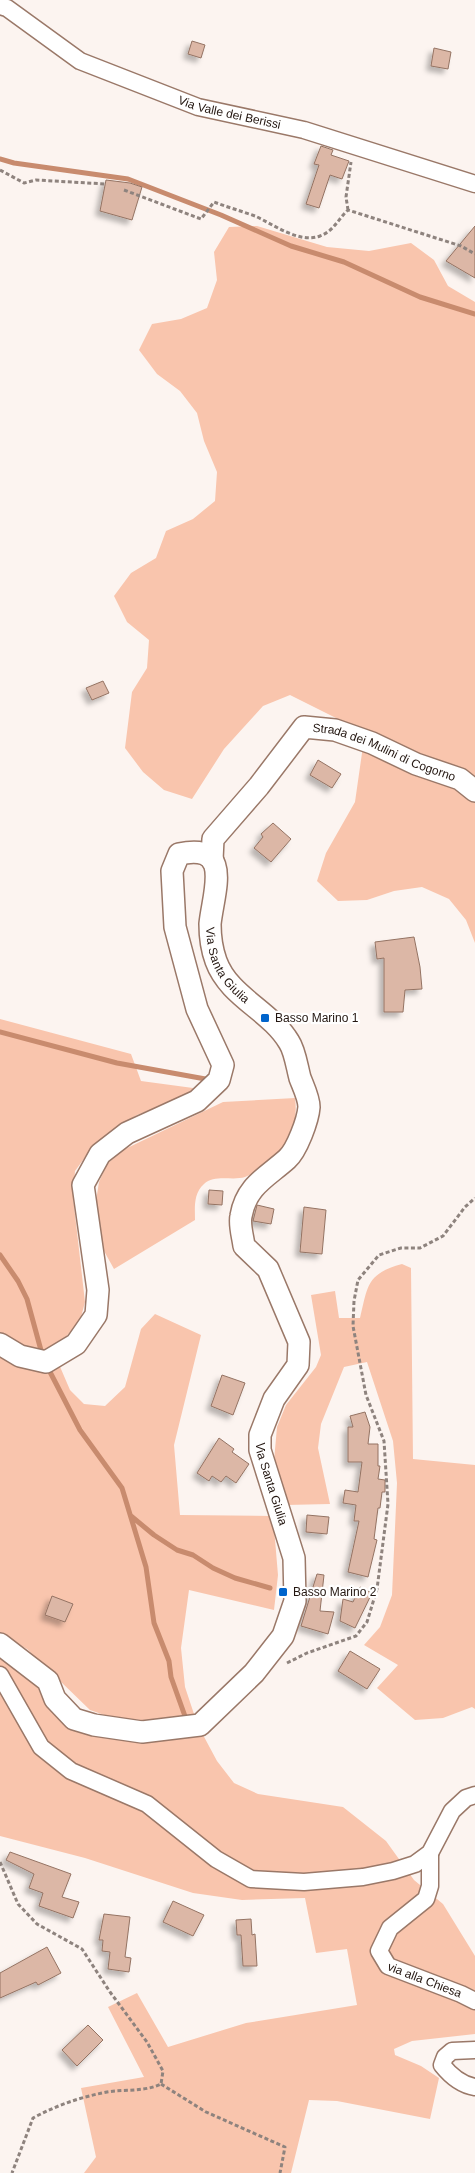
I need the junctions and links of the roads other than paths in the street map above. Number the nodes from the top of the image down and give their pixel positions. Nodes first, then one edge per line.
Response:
1 (0, 6) edge
2 (475, 184) edge
3 (475, 790) edge
4 (212, 860) junction
5 (0, 1344) edge
6 (0, 1644) edge
7 (0, 1675) edge
8 (475, 1795) edge
9 (430, 1853) junction
10 (475, 2001) edge
11 (475, 2050) edge
12 (475, 2087) edge

1 - 2 street, Via Valle dei Berissi
3 - 4 street, Strada dei Mulini di Cogorno
4 - 5 street
4 - 6 street, Via Santa Giulia
7 - 9 street
8 - 9 street
9 - 10 street, via alla Chiesa
11 - 12 street

